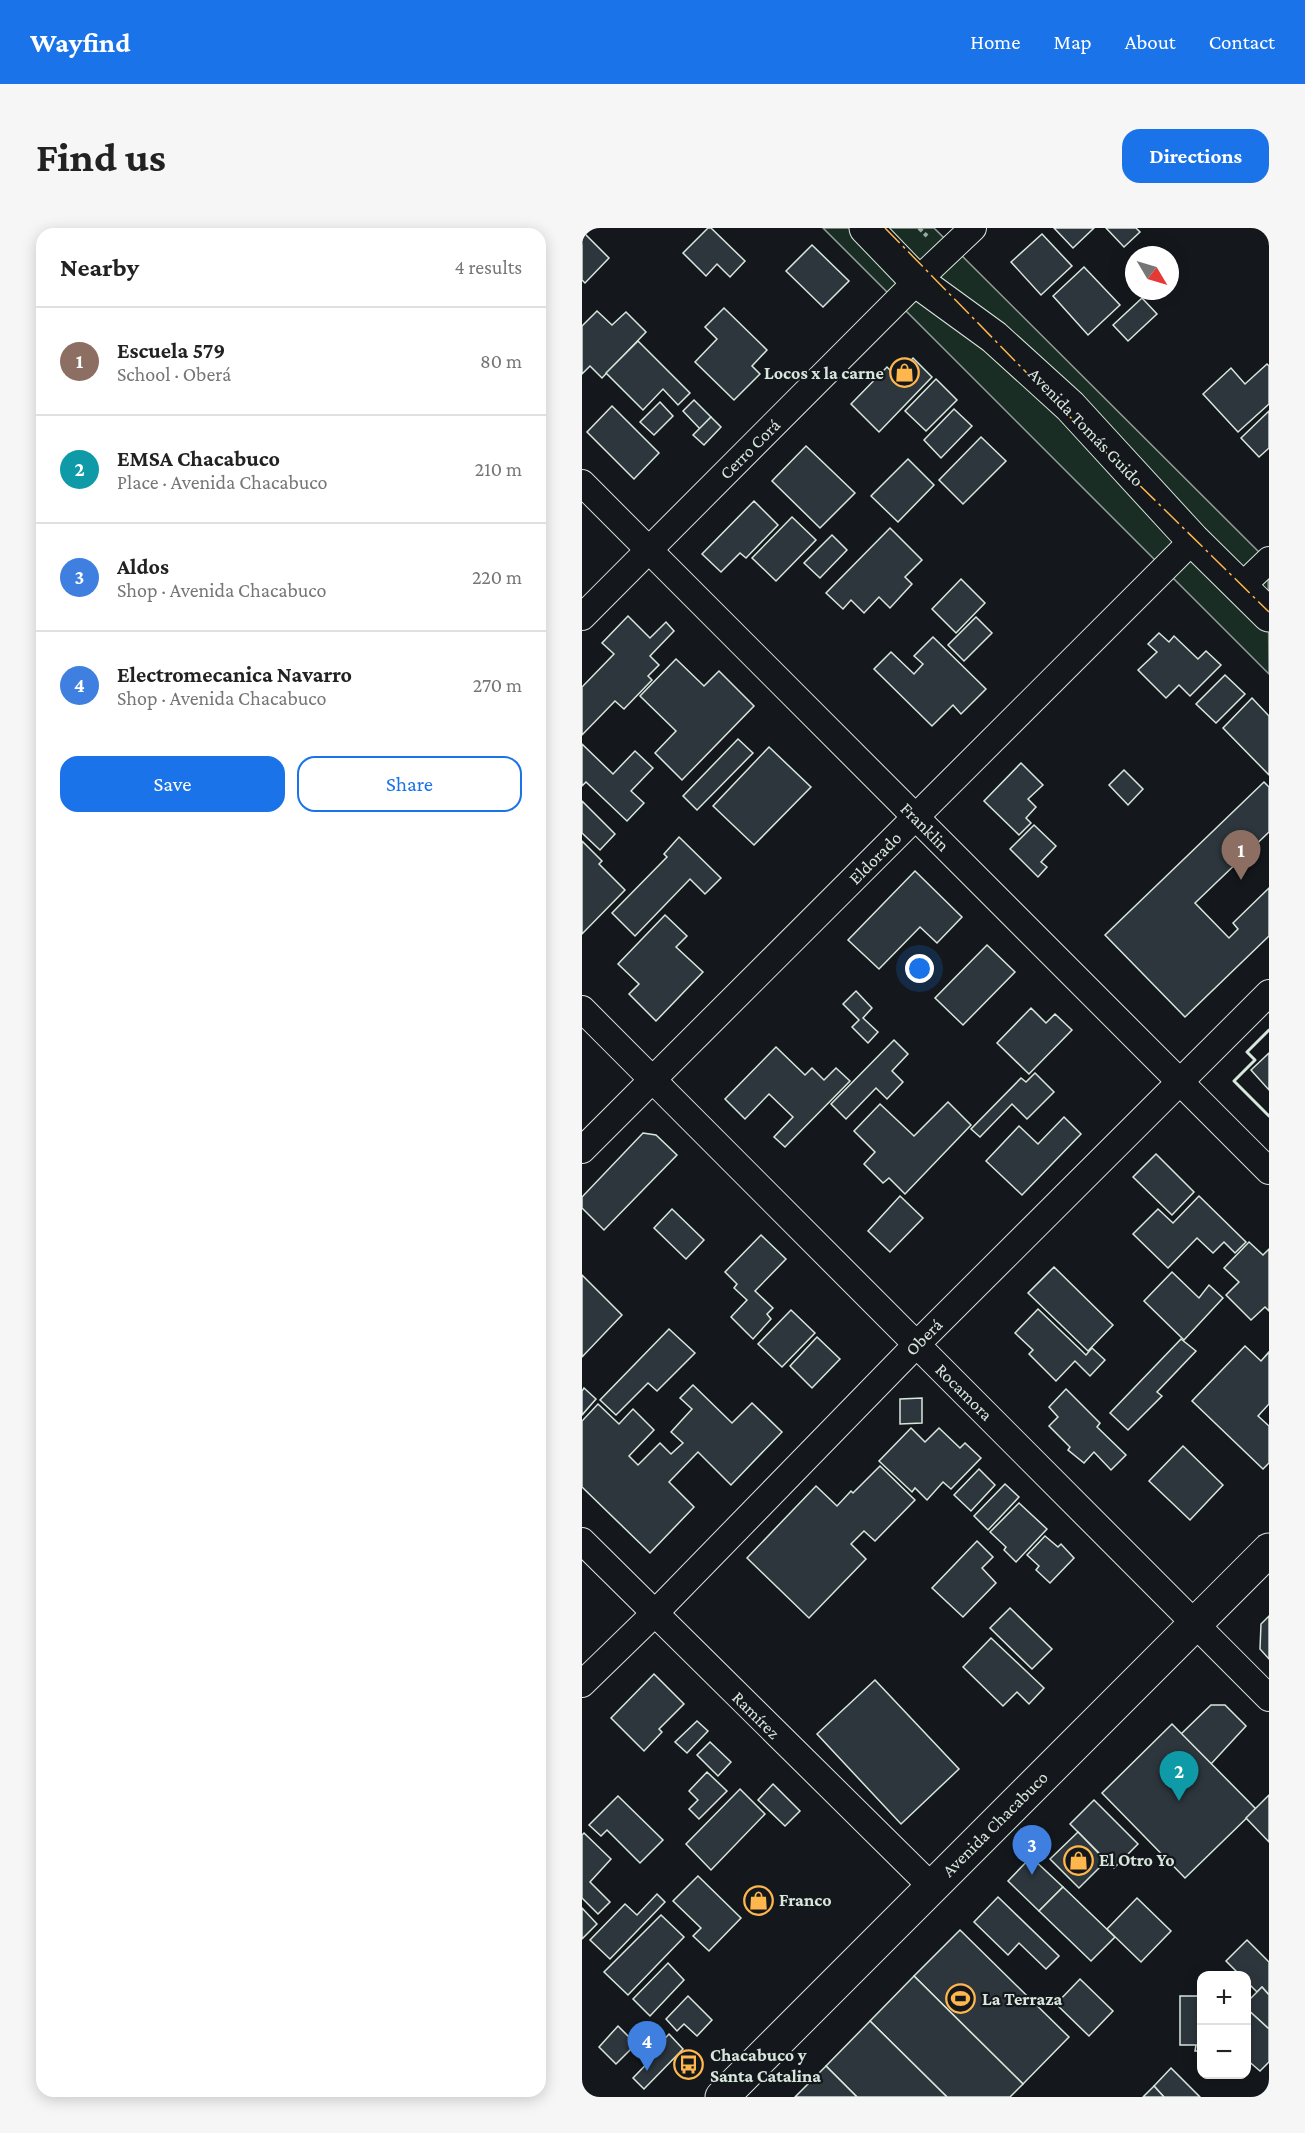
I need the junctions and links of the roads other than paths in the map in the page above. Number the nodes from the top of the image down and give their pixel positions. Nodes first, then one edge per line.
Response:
1 (866, 228) edge
2 (973, 228) edge
3 (917, 281) junction
4 (582, 483) edge
5 (1192, 540) junction
6 (649, 550) junction
7 (1269, 561) edge
8 (1241, 587) junction
9 (1269, 615) edge
10 (582, 617) edge
11 (915, 817) junction
12 (1269, 993) edge
13 (582, 1009) edge
14 (653, 1079) junction
15 (1180, 1082) junction
16 (582, 1150) edge
17 (1269, 1171) edge
18 (917, 1344) junction
19 (582, 1541) edge
20 (1269, 1550) edge
21 (654, 1614) junction
22 (1195, 1624) junction
23 (582, 1684) edge
24 (1269, 1698) edge
25 (932, 1887) junction
26 (722, 2097) edge

1 - 3 main road, Avenida Tomás Guido
2 - 3 street, Cerro Corá
3 - 5 main road, Avenida Tomás Guido
3 - 6 street, Cerro Corá
4 - 6 street, Franklin
5 - 8 main road, Avenida Tomás Guido
5 - 11 street, Eldorado
6 - 10 street, Cerro Corá
6 - 11 street, Franklin
7 - 8 street
8 - 9 main road, Avenida Tomás Guido
11 - 14 street, Eldorado
11 - 15 street, Franklin
12 - 15 street, Oberá
13 - 14 street, Rocamora
14 - 16 street, Eldorado
14 - 18 street, Rocamora
15 - 17 street, Franklin
15 - 18 street, Oberá
18 - 21 street, Oberá
18 - 22 street, Rocamora
19 - 21 street, Ramírez
20 - 22 main road, Avenida Chacabuco
21 - 23 street, Oberá
21 - 25 street, Ramírez
22 - 24 street, Rocamora
22 - 25 main road, Avenida Chacabuco
25 - 26 main road, Avenida Chacabuco

